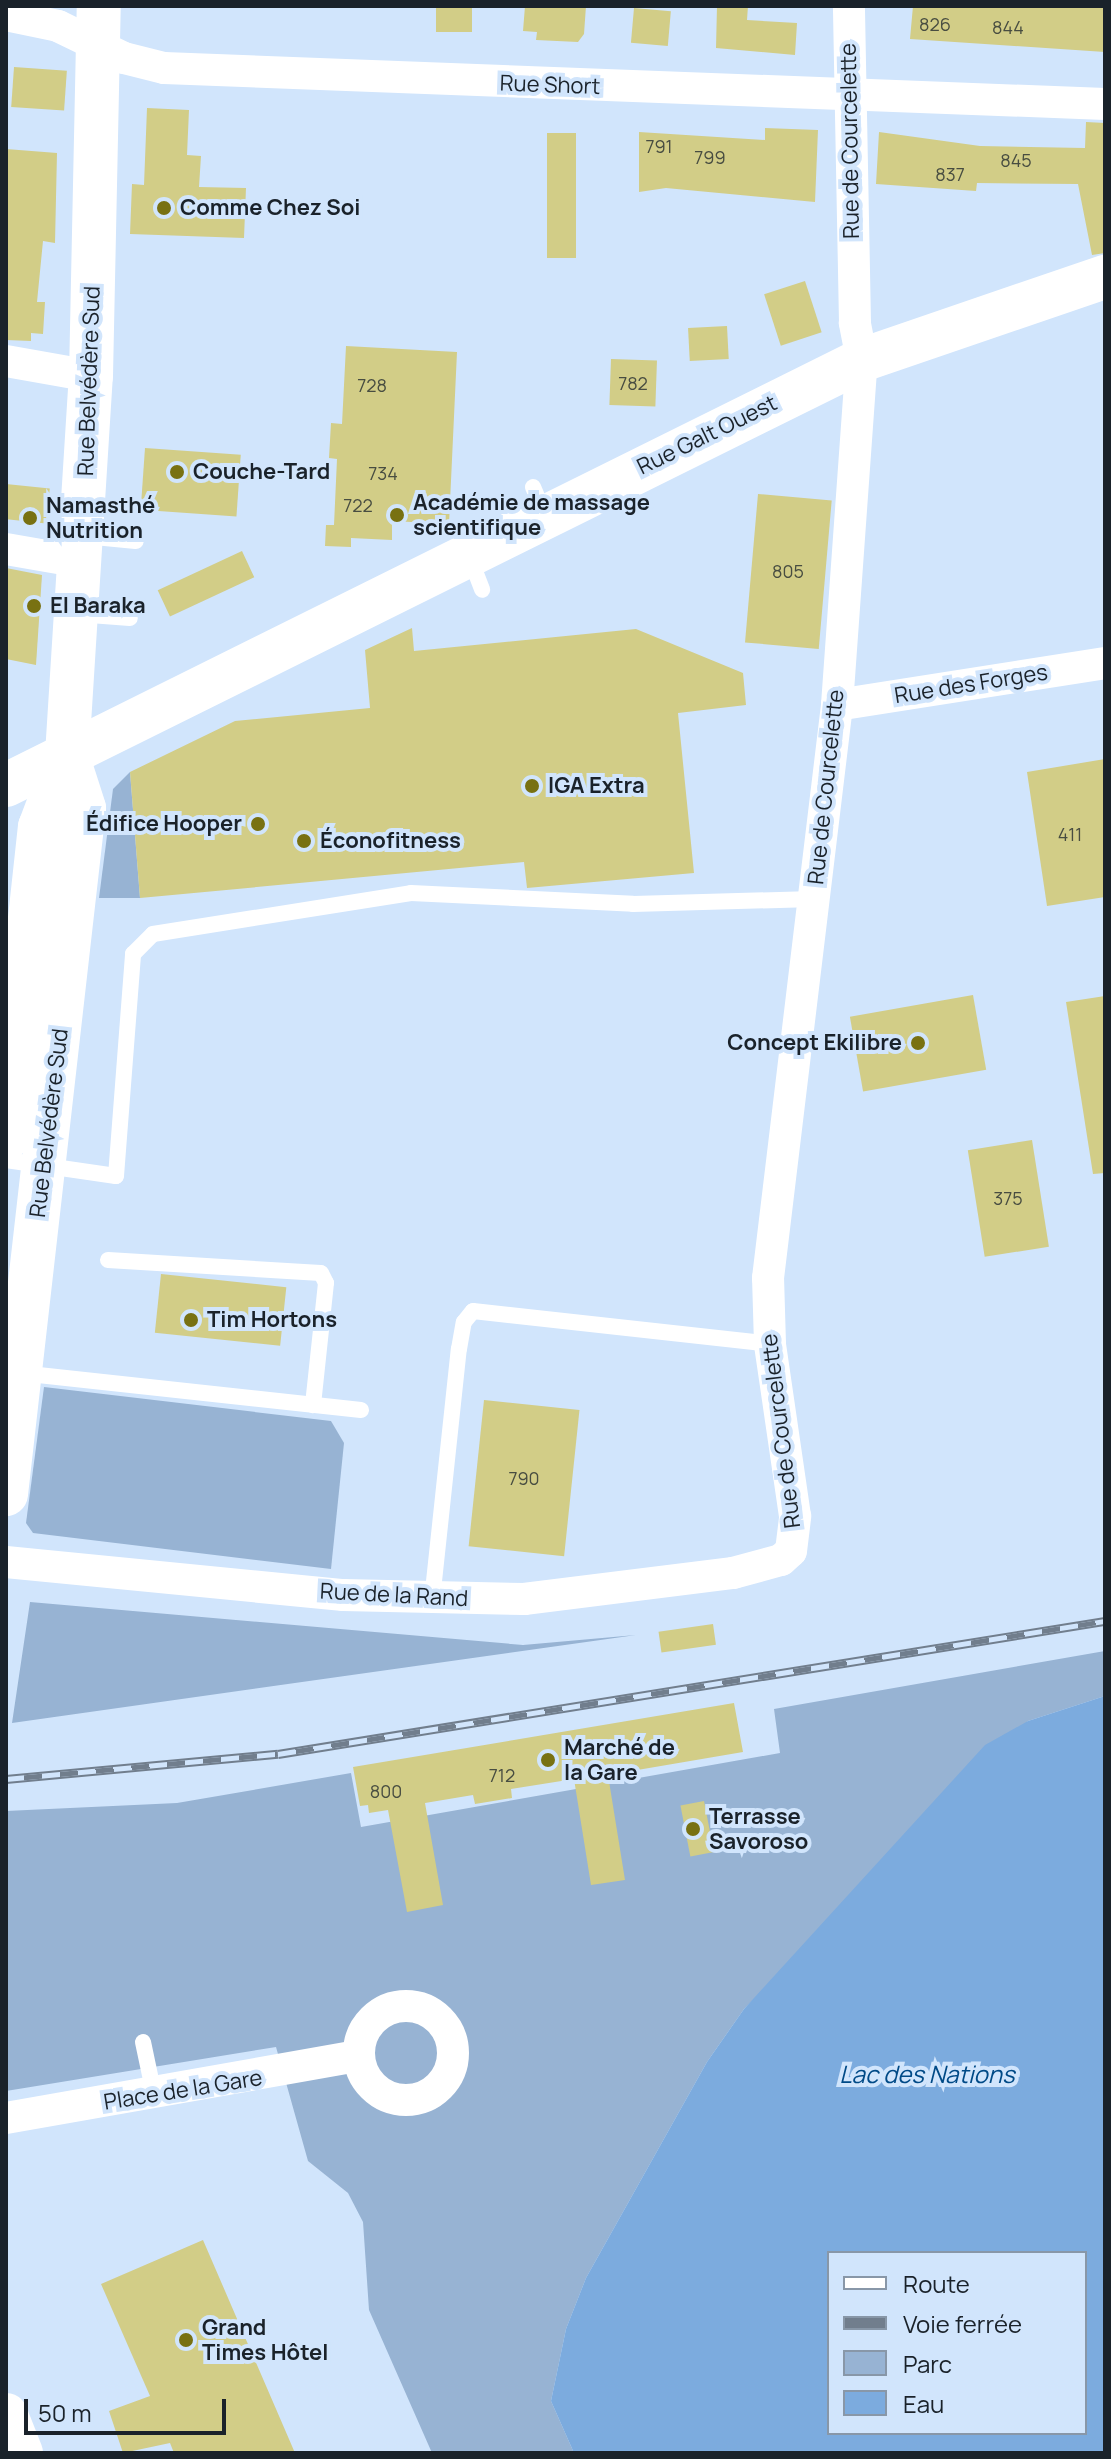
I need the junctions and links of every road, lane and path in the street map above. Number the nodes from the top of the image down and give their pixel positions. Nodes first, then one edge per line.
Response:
1 (849, 6) edge
2 (6, 15) edge
3 (99, 27) edge
4 (846, 95) junction
5 (1105, 104) edge
6 (1105, 277) edge
7 (862, 360) junction
8 (6, 361) edge
9 (91, 376) junction
10 (136, 541) dead end
11 (6, 549) edge
12 (82, 549) junction
13 (77, 614) junction
14 (130, 618) dead end
15 (1105, 663) edge
16 (837, 705) junction
17 (67, 755) junction
18 (6, 785) edge
19 (6, 810) edge
20 (814, 899) junction
21 (6, 1139) edge
22 (25, 1163) edge
23 (108, 1260) dead end
24 (770, 1344) junction
25 (20, 1373) junction
26 (313, 1405) junction
27 (361, 1410) dead end
28 (6, 1494) edge
29 (781, 1560) joint
30 (6, 1562) edge
31 (432, 1600) junction
32 (143, 2042) dead end
33 (359, 2056) dead end
34 (154, 2094) junction
35 (6, 2118) edge
36 (6, 2415) edge
37 (21, 2453) edge

1 - 4 street, Rue de Courcelette
2 - 3 street, Rue Short
3 - 4 street, Rue Short
3 - 9 main road, Rue Belvédère Sud
4 - 5 street, Rue Short
4 - 7 street, Rue de Courcelette
6 - 7 main road, Rue Galt Ouest
7 - 16 street, Rue de Courcelette
7 - 17 main road, Rue Galt Ouest
8 - 9 street
9 - 12 main road, Rue Belvédère Sud
10 - 12 lane
11 - 12 street
12 - 13 main road, Rue Belvédère Sud
13 - 14 lane
13 - 17 main road, Rue Belvédère Sud
15 - 16 street, Rue des Forges
16 - 20 street, Rue de Courcelette
17 - 18 main road, Rue Galt Ouest
17 - 19 main road, Rue Galt Ouest
17 - 21 main road, Rue Belvédère Sud
17 - 22 main road, Rue Belvédère Sud
20 - 22 lane
20 - 24 street, Rue de Courcelette
22 - 25 main road, Rue Belvédère Sud
23 - 26 lane
24 - 29 street, Rue de Courcelette
24 - 31 lane
25 - 26 lane
25 - 28 main road, Rue Belvédère Sud
26 - 27 lane
29 - 31 street, Rue de la Rand
30 - 31 street, Rue de la Rand
32 - 34 lane
33 - 34 street, Place de la Gare
34 - 35 street, Place de la Gare
36 - 37 main road

